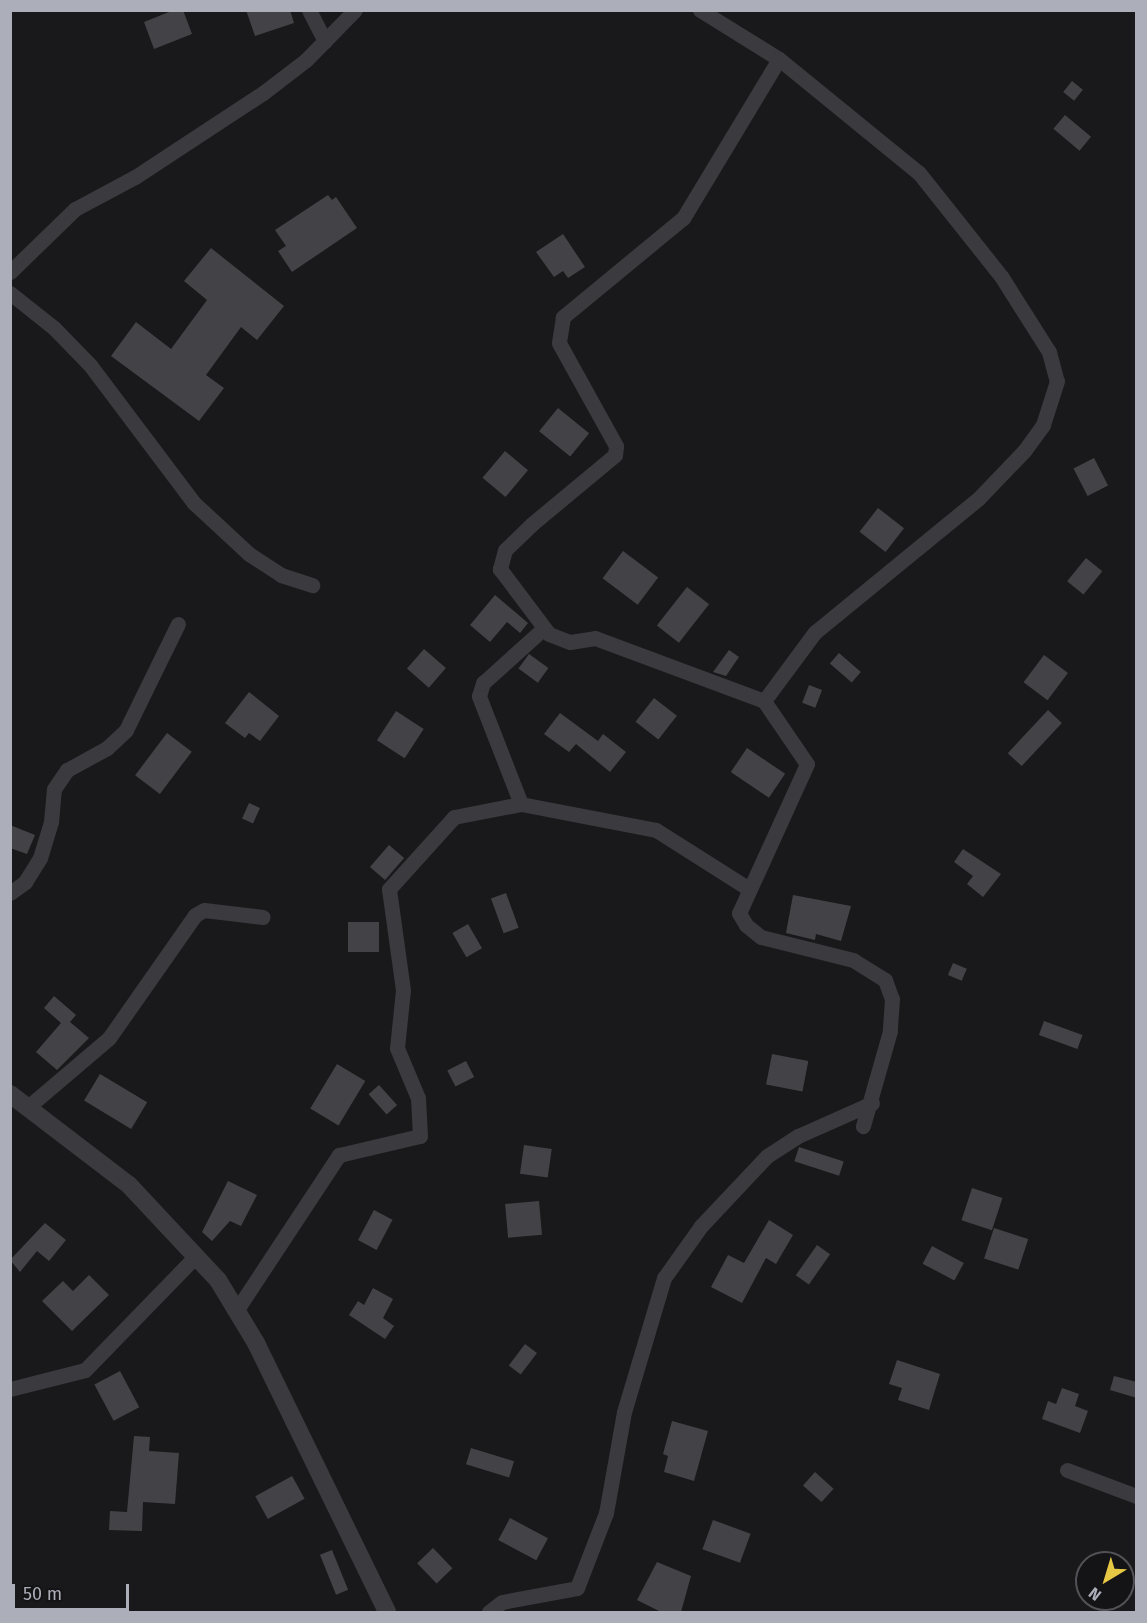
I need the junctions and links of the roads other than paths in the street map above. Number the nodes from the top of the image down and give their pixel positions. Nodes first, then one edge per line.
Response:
1 (309, 10) edge
2 (355, 10) edge
3 (700, 10) edge
4 (325, 41) junction
5 (779, 59) junction
6 (10, 272) edge
7 (10, 293) edge
8 (312, 585) dead end
9 (178, 624) dead end
10 (543, 628) junction
11 (764, 701) junction
12 (520, 804) junction
13 (749, 889) junction
14 (10, 893) edge
15 (263, 917) dead end
16 (10, 1094) edge
17 (872, 1103) junction
18 (28, 1107) junction
19 (863, 1126) dead end
20 (196, 1256) junction
21 (236, 1311) junction
22 (10, 1389) edge
23 (1067, 1470) dead end
24 (1137, 1496) edge
25 (387, 1612) edge
26 (489, 1612) edge

1 - 4 street
2 - 4 street
3 - 5 street
4 - 6 street
5 - 10 street
5 - 11 street
7 - 8 street
9 - 14 street
10 - 11 street
10 - 12 street
11 - 13 street
12 - 13 street
12 - 21 street
13 - 17 street
15 - 18 street
16 - 18 street
17 - 19 street
17 - 26 street
18 - 20 street
20 - 21 street
20 - 22 street
21 - 25 street
23 - 24 street

